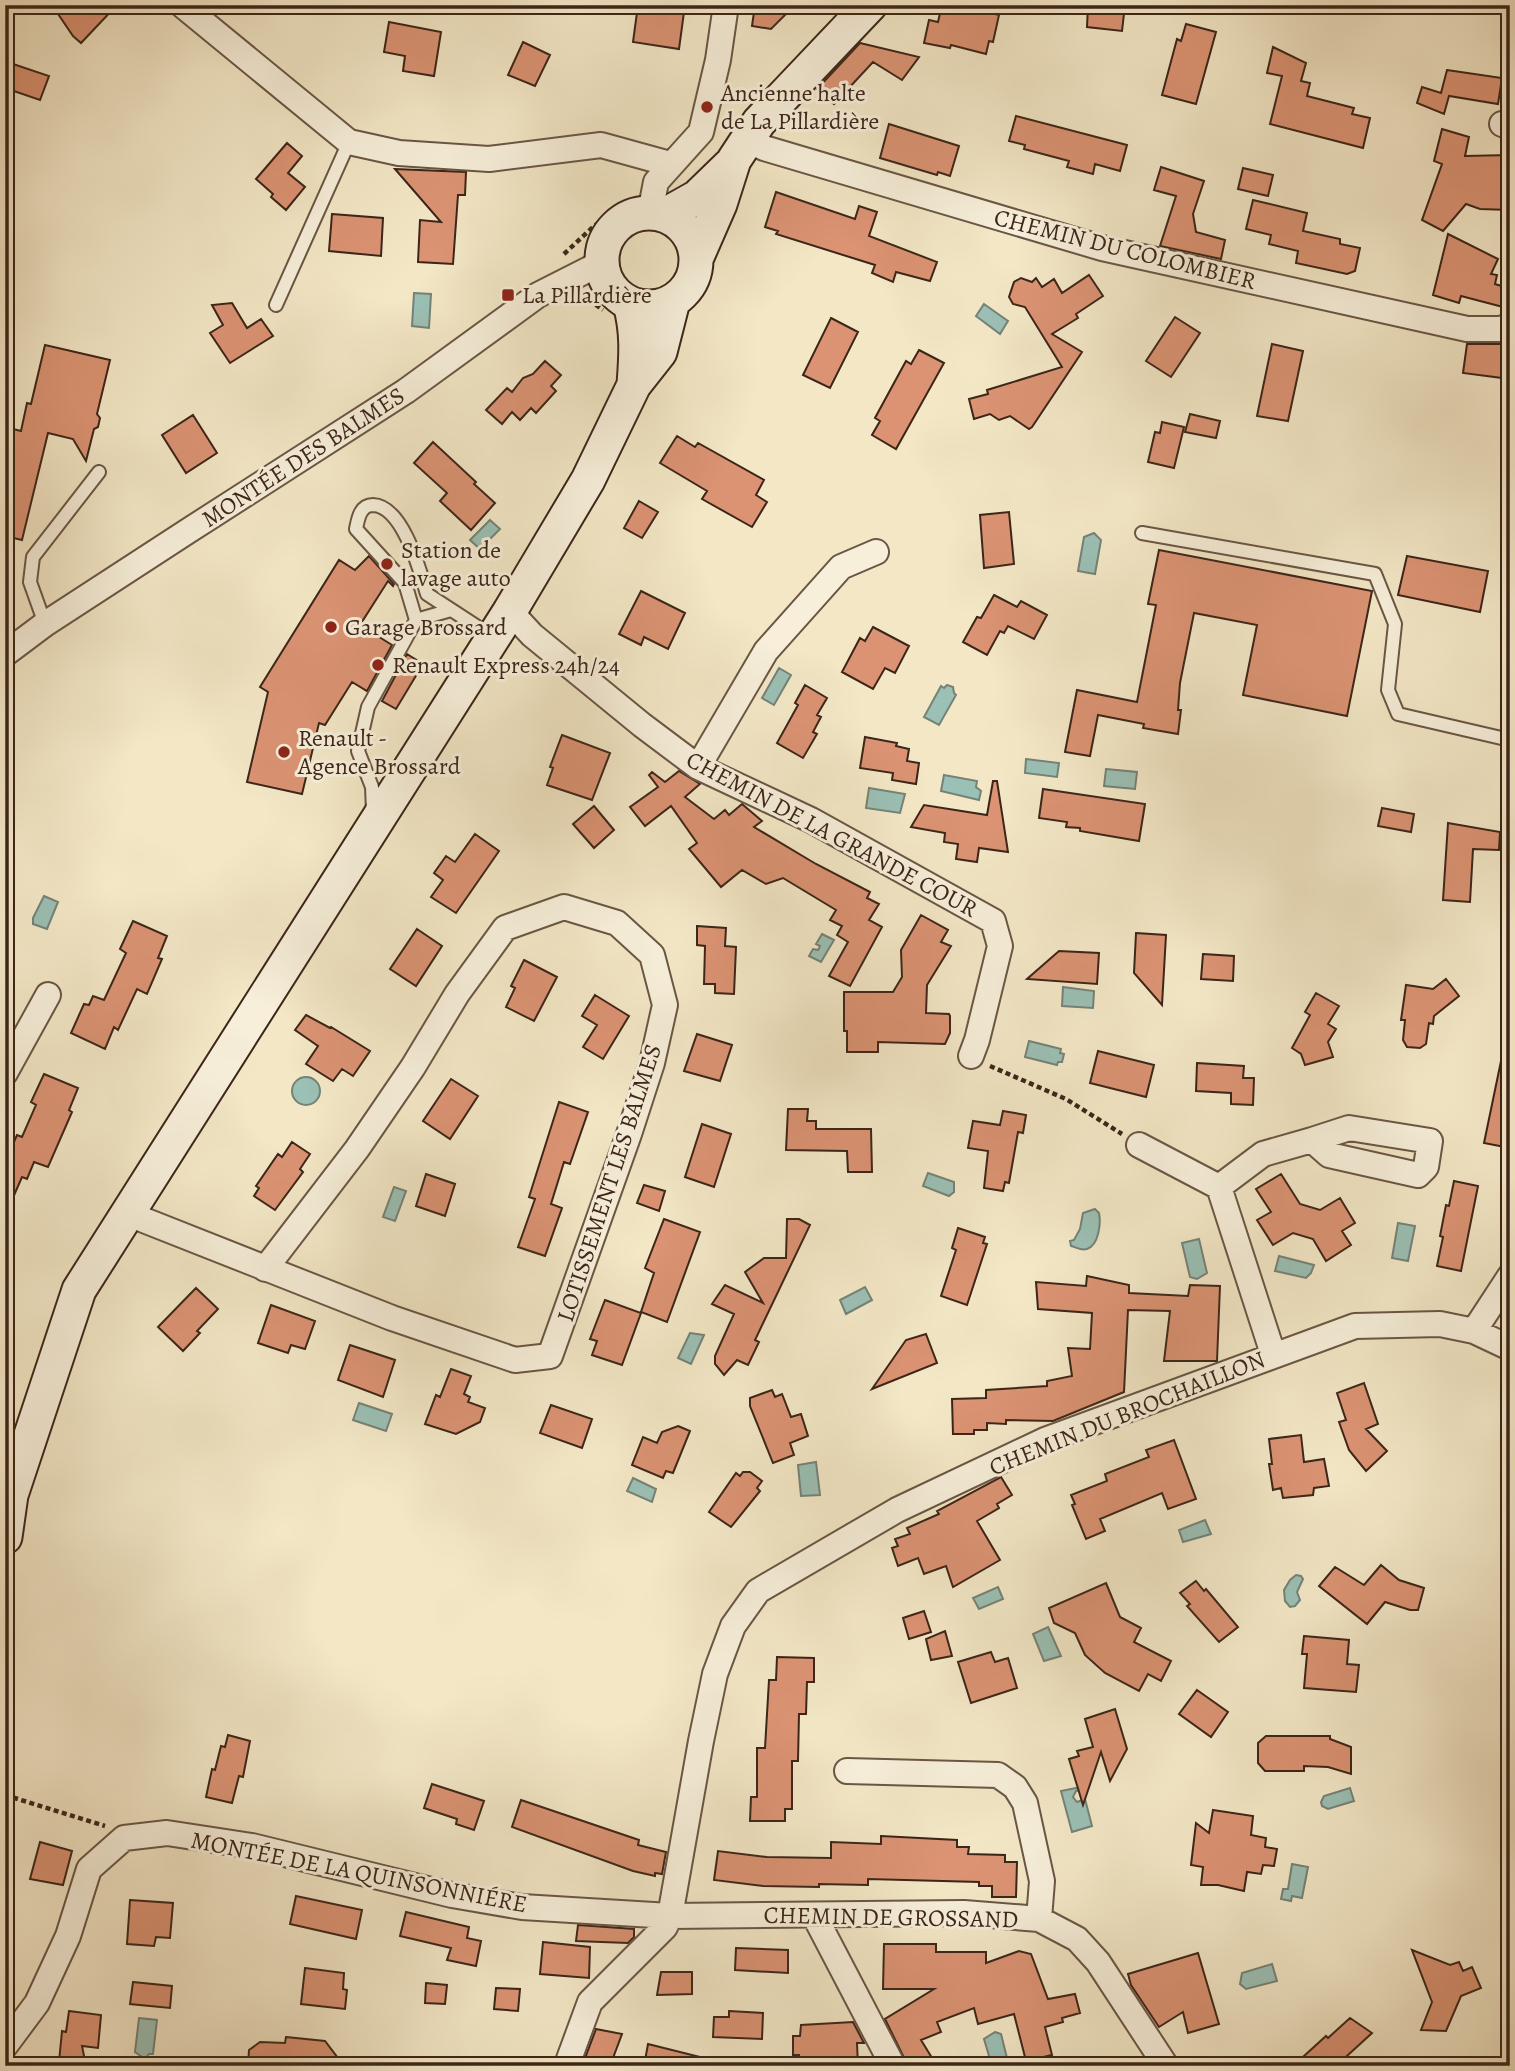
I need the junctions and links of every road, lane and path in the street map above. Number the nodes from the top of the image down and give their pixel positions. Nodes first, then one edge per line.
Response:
1 (183, 5) edge
2 (726, 5) edge
3 (870, 5) edge
4 (349, 142) junction
5 (741, 150) junction
6 (670, 164) junction
7 (657, 214) junction
8 (696, 260) junction
9 (601, 263) junction
10 (673, 301) junction
11 (630, 304) junction
12 (276, 305) dead end
13 (1510, 326) edge
14 (634, 385) junction
15 (99, 472) dead end
16 (1142, 533) dead end
17 (876, 552) dead end
18 (451, 610) junction
19 (416, 620) junction
20 (45, 624) junction
21 (502, 624) junction
22 (5, 654) edge
23 (1510, 740) edge
24 (698, 767) junction
25 (373, 826) junction
26 (48, 995) dead end
27 (971, 1056) joint
28 (5, 1073) edge
29 (1312, 1140) dead end
30 (1139, 1144) joint
31 (1219, 1187) junction
32 (126, 1213) junction
33 (265, 1269) junction
34 (1510, 1276) edge
35 (1474, 1331) junction
36 (1504, 1345) edge
37 (1273, 1354) junction
38 (6, 1526) edge
39 (847, 1771) dead end
40 (5, 1795) edge
41 (124, 1838) junction
42 (670, 1916) junction
43 (814, 1916) junction
44 (1039, 1919) junction
45 (5, 2046) edge
46 (569, 2066) edge
47 (892, 2066) edge
48 (1166, 2066) edge

1 - 4 street
2 - 6 street
3 - 5 main road
4 - 6 street
4 - 12 lane
5 - 7 main road
5 - 8 main road
5 - 13 street, CHEMIN DU COLOMBIER
6 - 7 street
7 - 8 main road
7 - 9 main road
8 - 10 main road
9 - 11 main road
9 - 20 street, MONTÉE DES BALMES
10 - 11 main road
10 - 14 main road
11 - 14 main road
14 - 21 main road
15 - 20 lane
16 - 23 lane
17 - 24 street
18 - 19 lane
18 - 19 lane
18 - 21 lane
19 - 25 lane
20 - 22 street, MONTÉE DES BALMES
21 - 24 street, CHEMIN DE LA GRANDE COUR
21 - 25 main road
24 - 27 street, CHEMIN DE LA GRANDE COUR
25 - 32 main road
26 - 28 street
27 - 30 path
29 - 31 street
30 - 31 street
31 - 37 street
32 - 33 street, LOTISSEMENT LES BALMES
32 - 38 main road
33 - 33 street, LOTISSEMENT LES BALMES
34 - 35 street
35 - 36 street, CHEMIN DU BROCHAILLON
35 - 37 street, CHEMIN DU BROCHAILLON
37 - 42 street, CHEMIN DU BROCHAILLON
39 - 44 street
40 - 41 path
41 - 42 street, MONTÉE DE LA QUINSONNIÉRE
41 - 45 street
42 - 43 street, CHEMIN DE GROSSAND
42 - 46 street, CHEMIN DU BROCHAILLON
43 - 44 street, CHEMIN DE GROSSAND
43 - 47 street
44 - 48 street, CHEMIN DE GROSSAND

